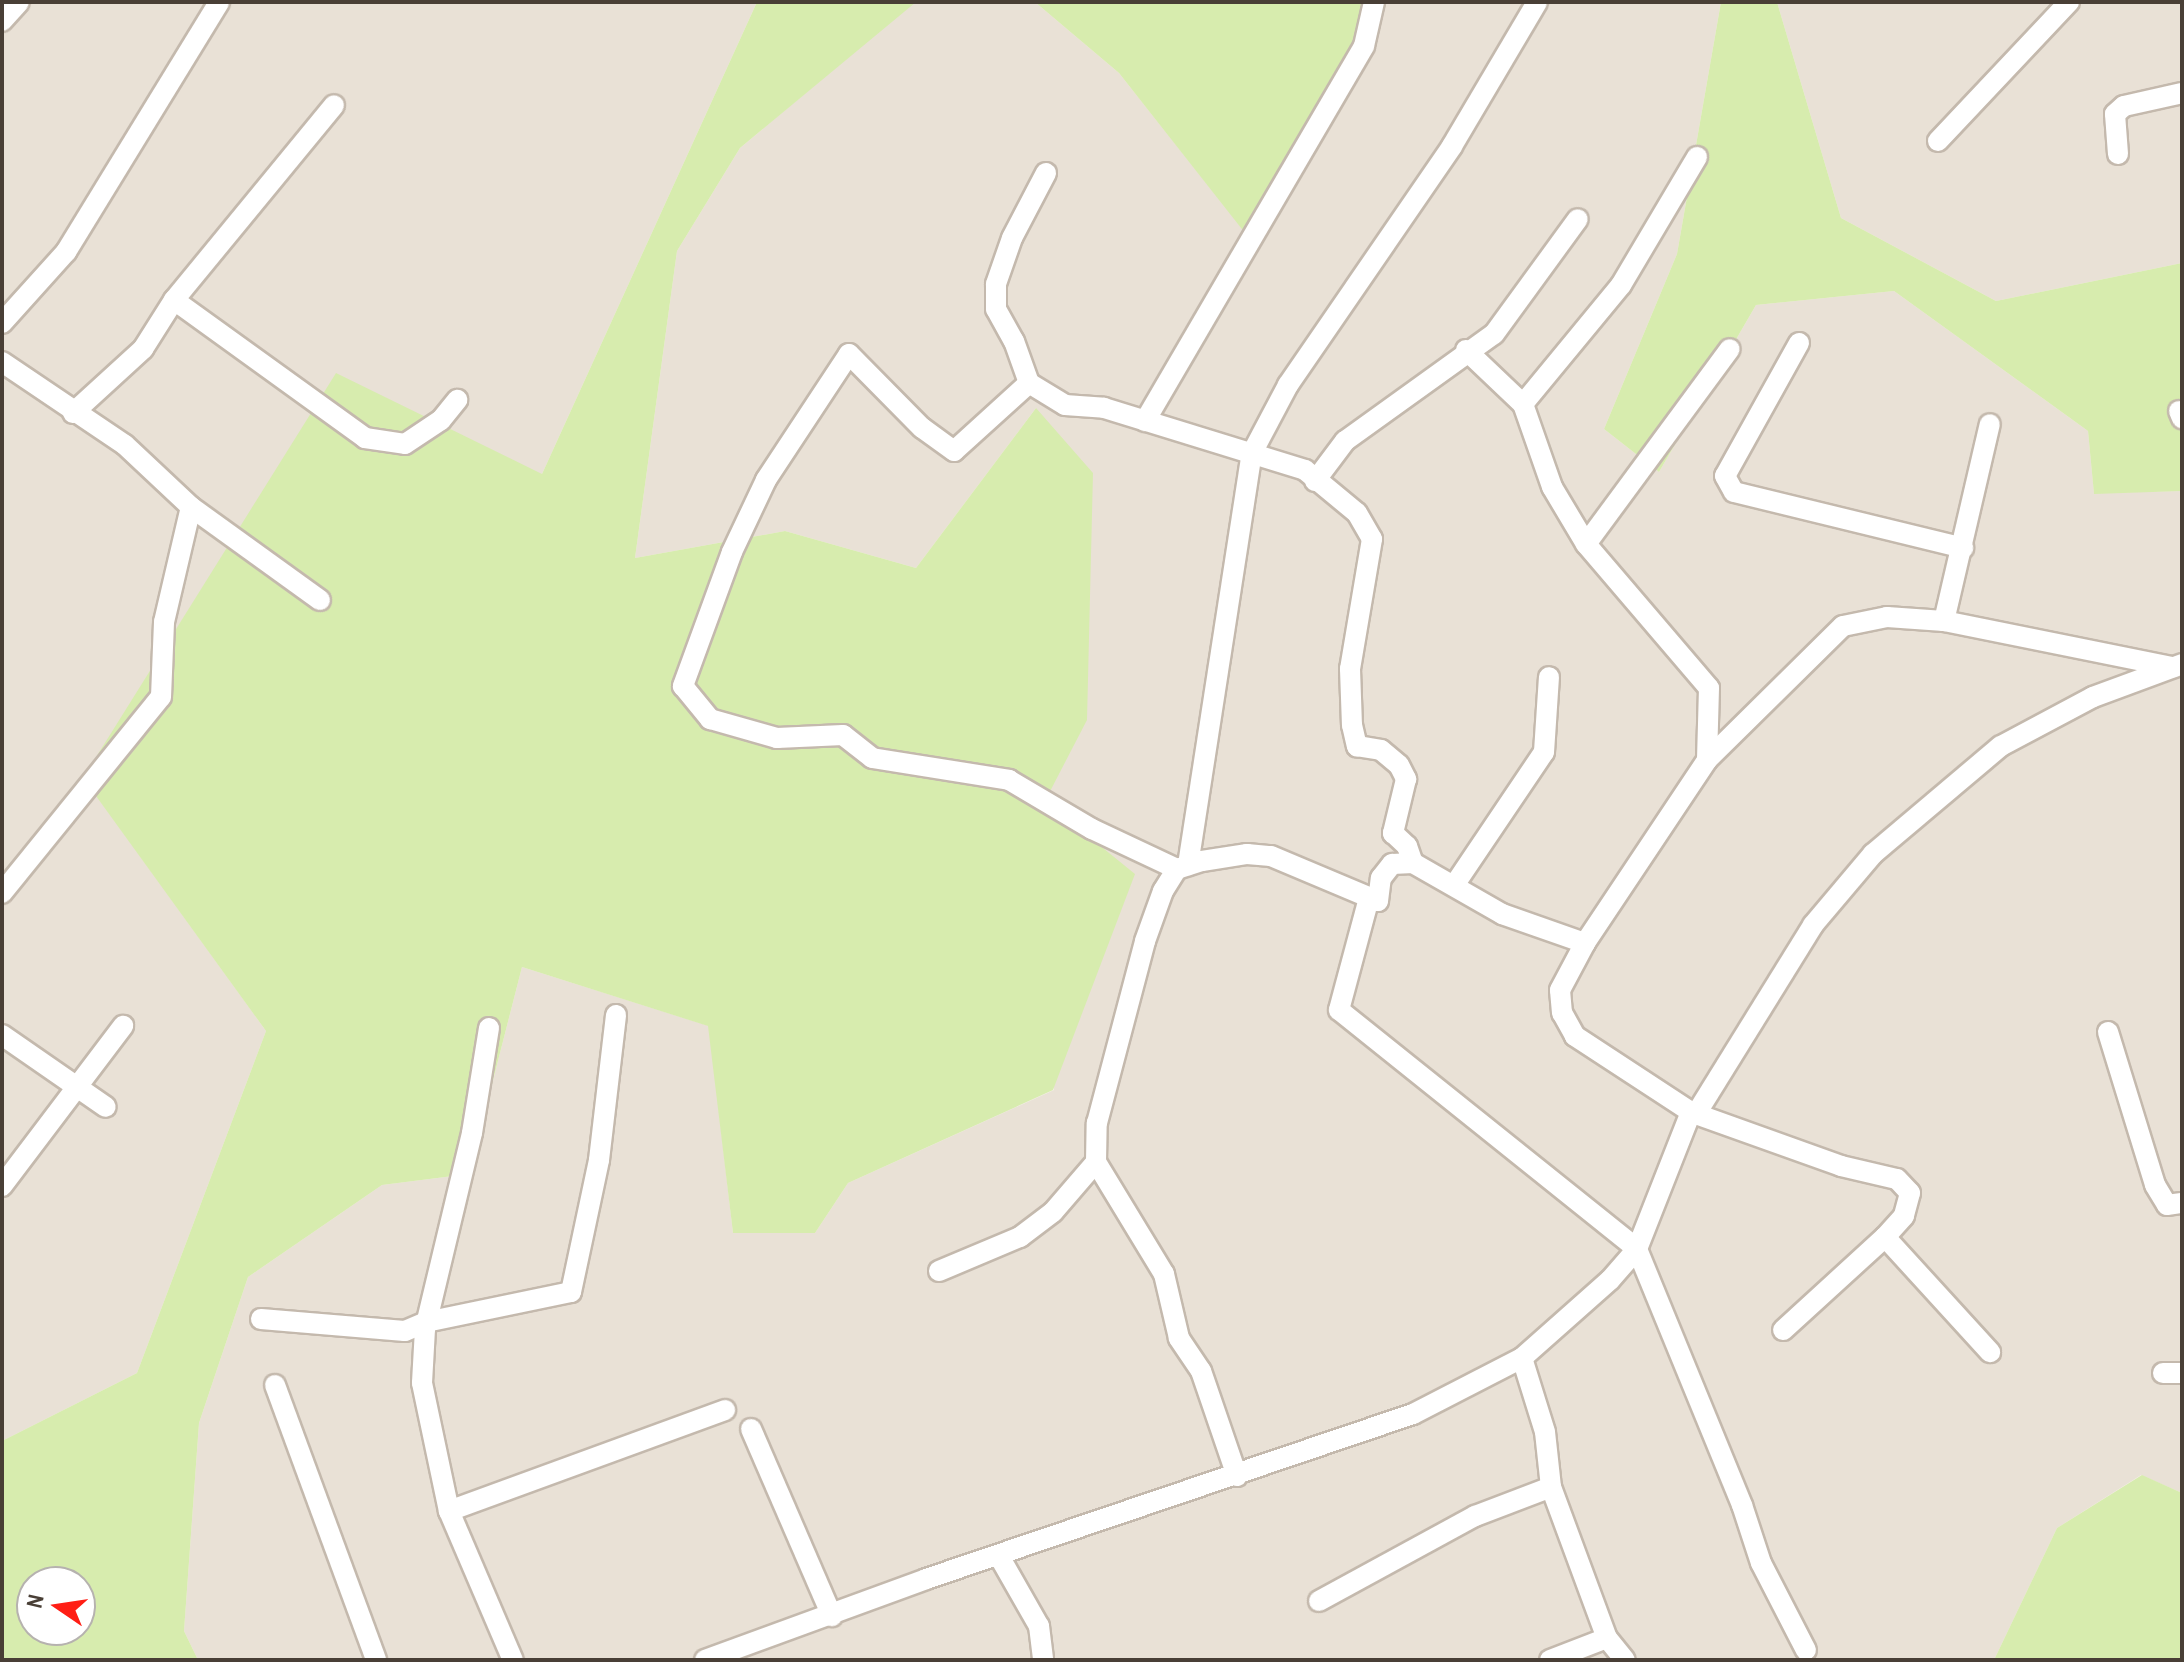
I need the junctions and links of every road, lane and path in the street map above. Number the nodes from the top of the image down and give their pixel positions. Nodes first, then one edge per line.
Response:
1 (219, 2) edge
2 (1374, 2) edge
3 (1537, 2) edge
4 (2069, 2) edge
5 (16, 3) edge
6 (2, 21) edge
7 (2182, 93) edge
8 (334, 105) dead end
9 (1938, 141) dead end
10 (2118, 154) dead end
11 (1697, 157) dead end
12 (1046, 173) dead end
13 (1578, 219) dead end
14 (174, 300) junction
15 (2, 323) edge
16 (1799, 343) dead end
17 (1730, 349) dead end
18 (1466, 350) junction
19 (2, 362) edge
20 (1029, 383) junction
21 (457, 400) dead end
22 (1523, 404) junction
23 (73, 413) junction
24 (1145, 421) junction
25 (1990, 424) dead end
26 (1252, 453) junction
27 (1315, 481) junction
28 (191, 507) junction
29 (1586, 544) junction
30 (1963, 548) junction
31 (320, 600) dead end
32 (1944, 621) junction
33 (2179, 666) edge
34 (1549, 677) dead end
35 (1707, 760) junction
36 (1413, 863) junction
37 (1182, 867) junction
38 (1455, 884) junction
39 (2, 893) edge
40 (1369, 898) junction
41 (1585, 943) junction
42 (616, 1015) dead end
43 (123, 1026) dead end
44 (489, 1028) dead end
45 (2108, 1032) dead end
46 (2, 1035) edge
47 (74, 1088) junction
48 (106, 1107) dead end
49 (1693, 1113) junction
50 (1096, 1162) junction
51 (2, 1186) edge
52 (2182, 1203) edge
53 (1885, 1237) junction
54 (1637, 1249) junction
55 (939, 1271) dead end
56 (261, 1319) dead end
57 (426, 1322) junction
58 (1783, 1330) dead end
59 (1990, 1352) dead end
60 (1522, 1358) junction
61 (275, 1385) dead end
62 (725, 1410) dead end
63 (751, 1429) dead end
64 (1237, 1476) junction
65 (1551, 1487) junction
66 (449, 1511) junction
67 (999, 1556) junction
68 (1319, 1601) dead end
69 (832, 1616) junction
70 (1607, 1638) junction
71 (1806, 1650) dead end
72 (376, 1660) edge
73 (513, 1660) edge
74 (705, 1660) edge
75 (1043, 1660) edge
76 (1550, 1660) edge
77 (1625, 1660) edge

1 - 15 street
2 - 24 street
3 - 26 street
4 - 9 street
5 - 6 street
7 - 10 street
8 - 14 street
11 - 22 street
12 - 20 street
13 - 18 street
14 - 21 street
14 - 23 street
16 - 30 street
17 - 29 street
18 - 22 street
18 - 27 street
19 - 23 street
20 - 24 street
20 - 37 street
22 - 29 street
23 - 28 street
24 - 26 street
25 - 30 street
26 - 27 street
26 - 37 street
27 - 36 street
28 - 31 street
28 - 39 street
29 - 35 street
30 - 32 street
32 - 33 street
32 - 35 street
33 - 49 street
34 - 38 street
35 - 41 street
36 - 38 street
36 - 40 street
37 - 40 street
37 - 50 street
38 - 41 street
40 - 54 street
41 - 49 street
42 - 57 street
43 - 47 street
44 - 57 street
45 - 52 street
46 - 47 street
47 - 48 street
47 - 51 street
49 - 53 street
49 - 54 street
50 - 55 street
50 - 64 street
53 - 58 street
53 - 59 street
54 - 60 street
54 - 71 street
56 - 57 street
57 - 66 street
60 - 64 street
60 - 65 street
61 - 72 street
62 - 66 street
63 - 69 street
64 - 67 street
65 - 68 street
65 - 70 street
66 - 73 street
67 - 69 street
67 - 75 street
69 - 74 street
70 - 76 street
70 - 77 street

